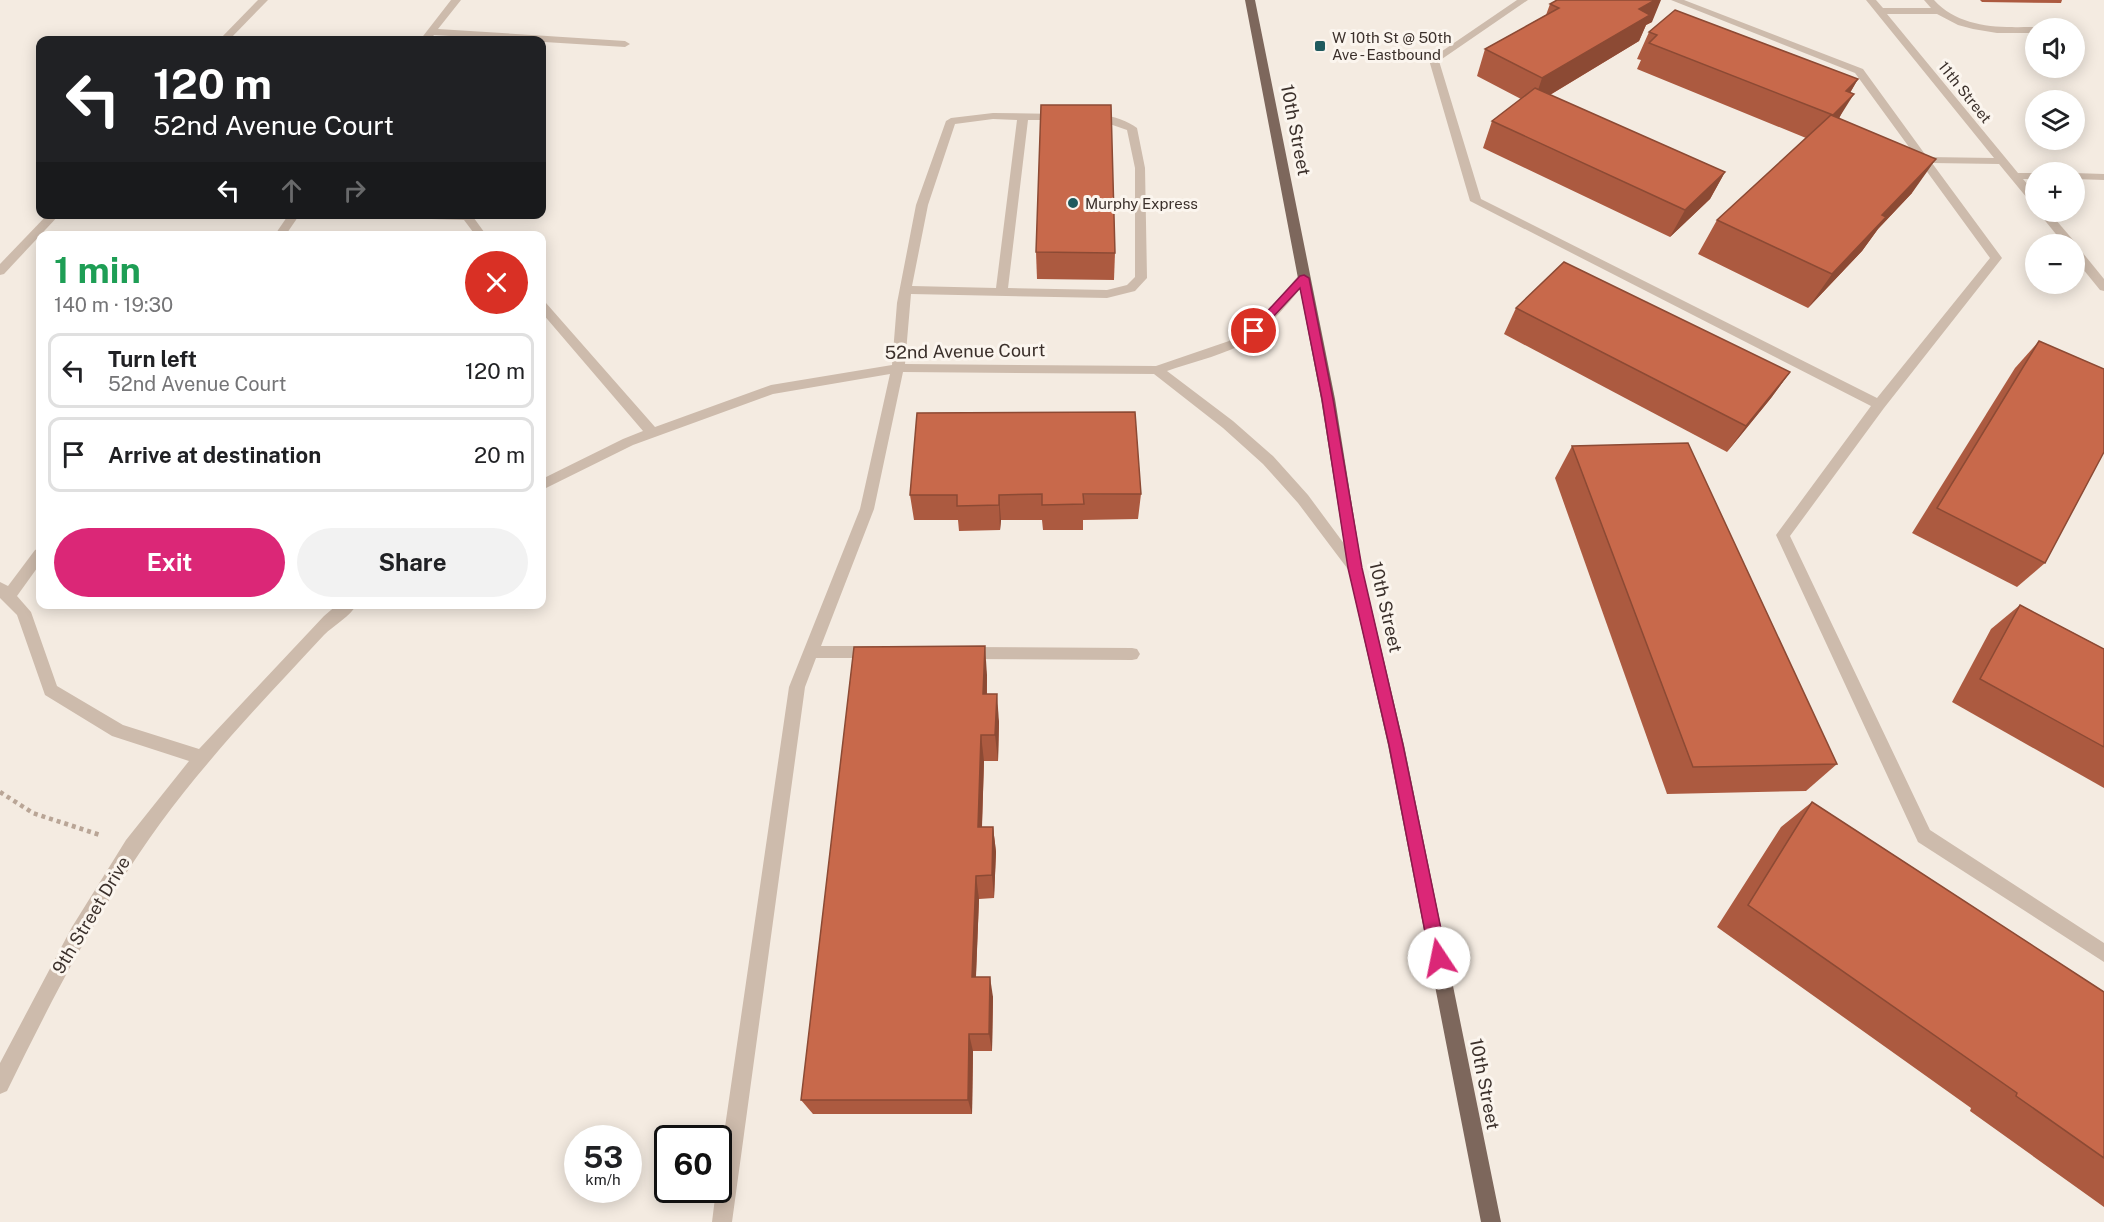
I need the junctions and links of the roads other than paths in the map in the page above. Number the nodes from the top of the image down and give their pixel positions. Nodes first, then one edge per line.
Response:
1 (263, 0) edge
2 (456, 0) edge
3 (1250, 0) edge
4 (1523, 0) edge
5 (1676, 0) edge
6 (1871, 0) edge
7 (1929, 0) edge
8 (1880, 11) junction
9 (1939, 11) junction
10 (2025, 30) edge
11 (228, 36) edge
12 (428, 36) edge
13 (546, 41) edge
14 (625, 44) dead end
15 (1023, 117) junction
16 (1922, 160) junction
17 (2002, 161) junction
18 (2014, 176) junction
19 (2025, 176) edge
20 (2085, 176) edge
21 (2104, 177) edge
22 (2025, 189) edge
23 (50, 219) edge
24 (469, 219) edge
25 (2051, 222) edge
26 (39, 231) edge
27 (478, 231) edge
28 (36, 234) edge
29 (2062, 234) edge
30 (2085, 264) edge
31 (0, 271) edge
32 (1304, 278) junction
33 (2104, 287) edge
34 (906, 290) junction
35 (1002, 292) junction
36 (546, 311) edge
37 (898, 368) junction
38 (1157, 370) junction
39 (1879, 405) junction
40 (652, 433) junction
41 (546, 483) edge
42 (36, 558) edge
43 (1355, 568) junction
44 (4, 593) edge
45 (343, 609) edge
46 (810, 652) junction
47 (891, 652) edge
48 (948, 653) edge
49 (1132, 654) dead end
50 (201, 757) junction
51 (2104, 953) edge
52 (0, 1084) edge
53 (722, 1222) edge
54 (1491, 1222) edge

1 - 11 street
2 - 12 street
3 - 32 main road, 10th Street
4 - 39 street
5 - 16 street
6 - 8 street, 11th Street
7 - 9 street
8 - 9 street
8 - 17 street, 11th Street
9 - 10 street
13 - 14 street
15 - 34 street
15 - 35 street
15 - 35 street
16 - 17 street
16 - 39 street
17 - 18 street, 11th Street
18 - 19 street
18 - 22 street, 11th Street
20 - 21 street
23 - 26 street
24 - 27 street
25 - 29 street
28 - 31 street
30 - 33 street
32 - 38 street, 52nd Avenue Court
32 - 43 main road, 10th Street
34 - 35 street
34 - 37 street
36 - 40 street
37 - 38 street, 52nd Avenue Court
37 - 40 street, 52nd Avenue Court
37 - 46 street
38 - 43 street
39 - 51 street
40 - 41 street, 52nd Avenue Court
42 - 44 street
43 - 54 main road, 10th Street
44 - 50 street
45 - 50 street
46 - 47 street
46 - 53 street
48 - 49 street
50 - 52 street, 9th Street Drive

